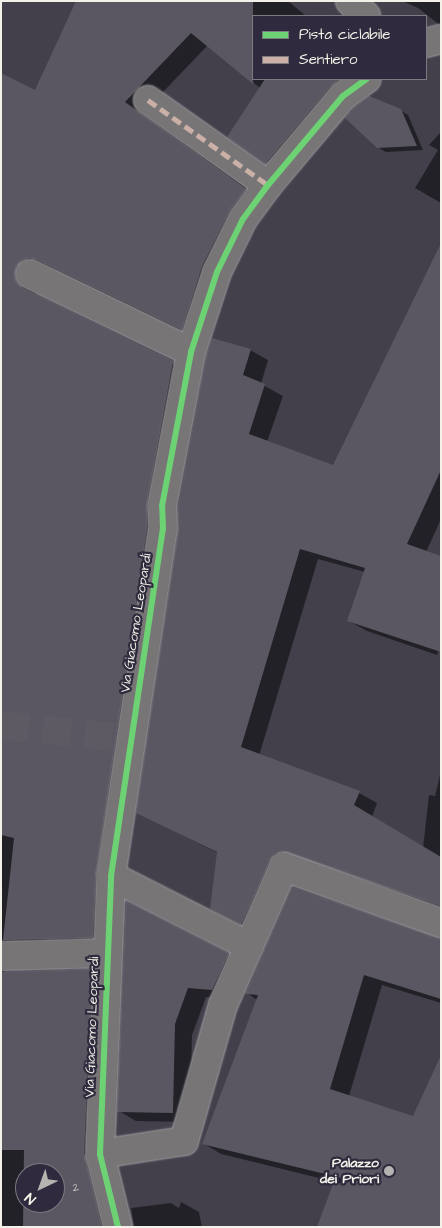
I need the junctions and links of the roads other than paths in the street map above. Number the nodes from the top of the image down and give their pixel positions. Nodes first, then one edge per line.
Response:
1 (350, 1) edge
2 (365, 15) edge
3 (441, 39) edge
4 (427, 43) edge
5 (365, 80) edge
6 (148, 100) dead end
7 (268, 185) junction
8 (30, 274) dead end
9 (191, 352) junction
10 (111, 876) junction
11 (441, 922) edge
12 (249, 946) junction
13 (107, 953) junction
14 (1, 956) edge
15 (100, 1154) junction
16 (118, 1227) edge

1 - 2 street
3 - 4 street
5 - 7 street, Via Giacomo Leopardi
6 - 7 street
7 - 9 street, Via Giacomo Leopardi
8 - 9 street
9 - 10 street, Via Giacomo Leopardi
10 - 12 street
10 - 13 street, Via Giacomo Leopardi
11 - 12 street
12 - 15 street
13 - 14 street
13 - 15 street, Via Giacomo Leopardi
15 - 16 street, Via Giacomo Leopardi

